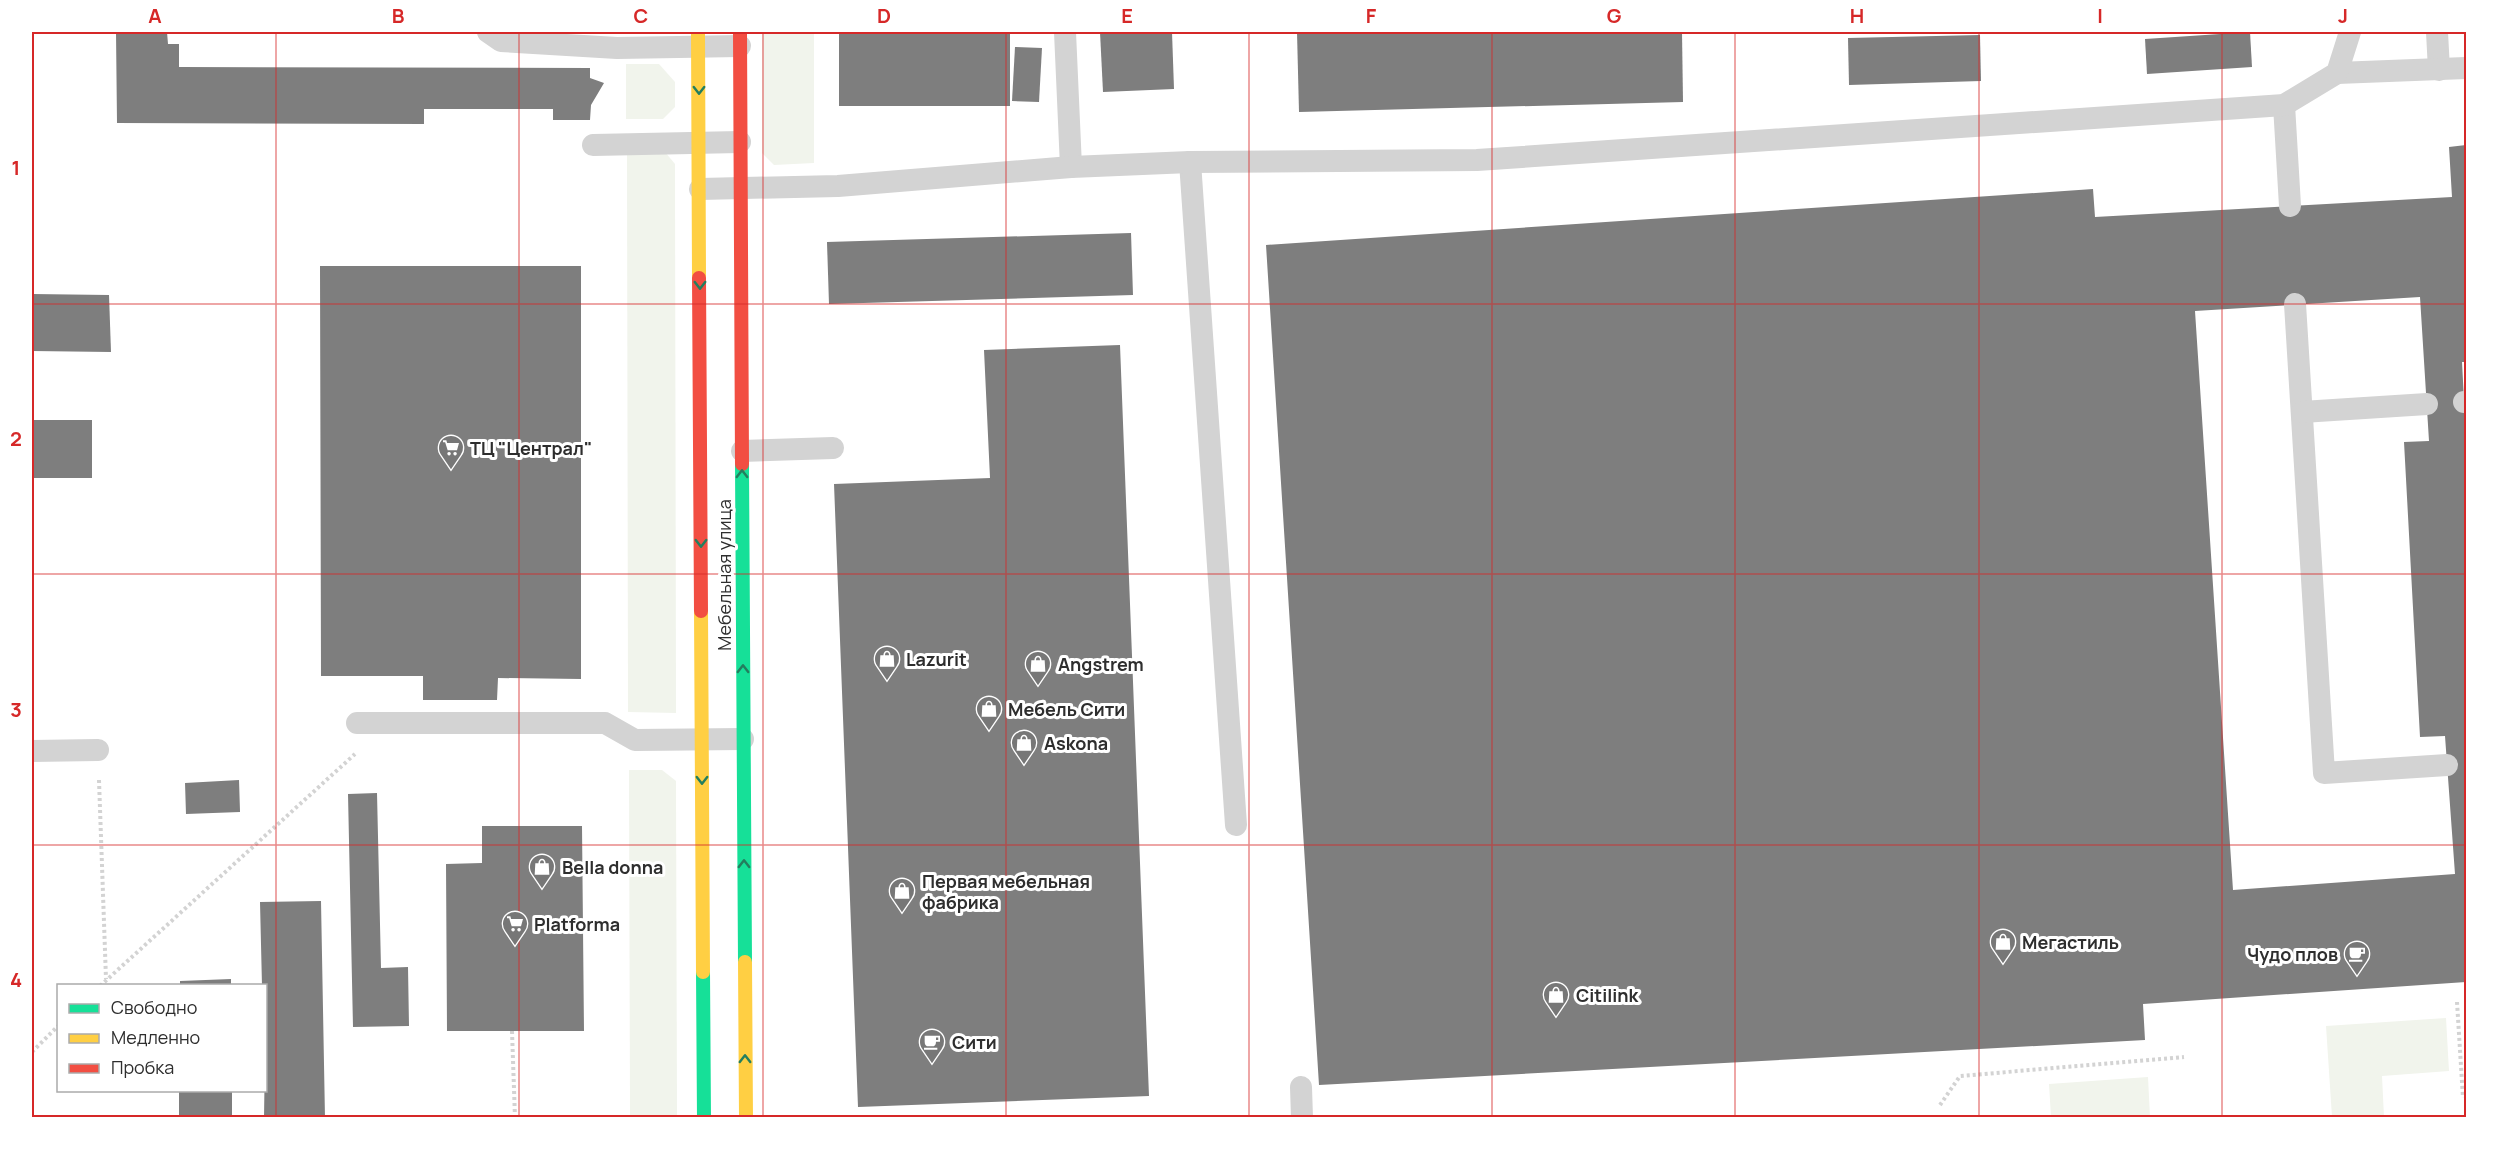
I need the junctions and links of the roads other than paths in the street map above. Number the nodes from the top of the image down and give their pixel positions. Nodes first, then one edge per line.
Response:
1 (488, 32) edge
2 (1065, 32) edge
3 (2350, 32) edge
4 (2437, 32) edge
5 (698, 39) edge
6 (740, 39) edge
7 (2466, 68) edge
8 (2439, 70) junction
9 (2337, 74) junction
10 (2284, 105) junction
11 (740, 142) junction
12 (699, 143) junction
13 (593, 145) dead end
14 (1190, 162) junction
15 (1071, 167) junction
16 (740, 188) junction
17 (700, 189) junction
18 (2290, 206) dead end
19 (2295, 304) dead end
20 (2427, 404) dead end
21 (2301, 412) junction
22 (833, 448) dead end
23 (742, 451) junction
24 (357, 723) dead end
25 (702, 739) junction
26 (743, 739) junction
27 (98, 750) road end
28 (32, 751) edge
29 (2447, 765) dead end
30 (1236, 825) dead end
31 (1301, 1087) dead end
32 (704, 1118) edge
33 (746, 1118) edge
34 (1302, 1118) edge

1 - 5 lane
2 - 15 lane
3 - 9 lane
4 - 8 lane
5 - 6 lane
5 -> 12 street, Мебельная улица
6 - 11 street, Мебельная улица
7 - 8 lane
8 - 9 lane
9 - 10 lane
10 - 14 lane
10 - 18 lane
11 - 12 lane
11 - 16 street, Мебельная улица
12 - 13 lane
12 - 17 street, Мебельная улица
14 - 15 lane
14 - 30 lane
15 - 16 lane
16 - 17 lane
16 - 23 street, Мебельная улица
17 -> 25 street, Мебельная улица
19 - 21 lane
20 - 21 lane
21 - 29 lane
22 - 23 lane
26 -> 23 street, Мебельная улица
24 - 25 lane
25 - 26 lane
25 -> 32 street, Мебельная улица
33 -> 26 street, Мебельная улица
27 - 28 lane
31 - 34 lane

